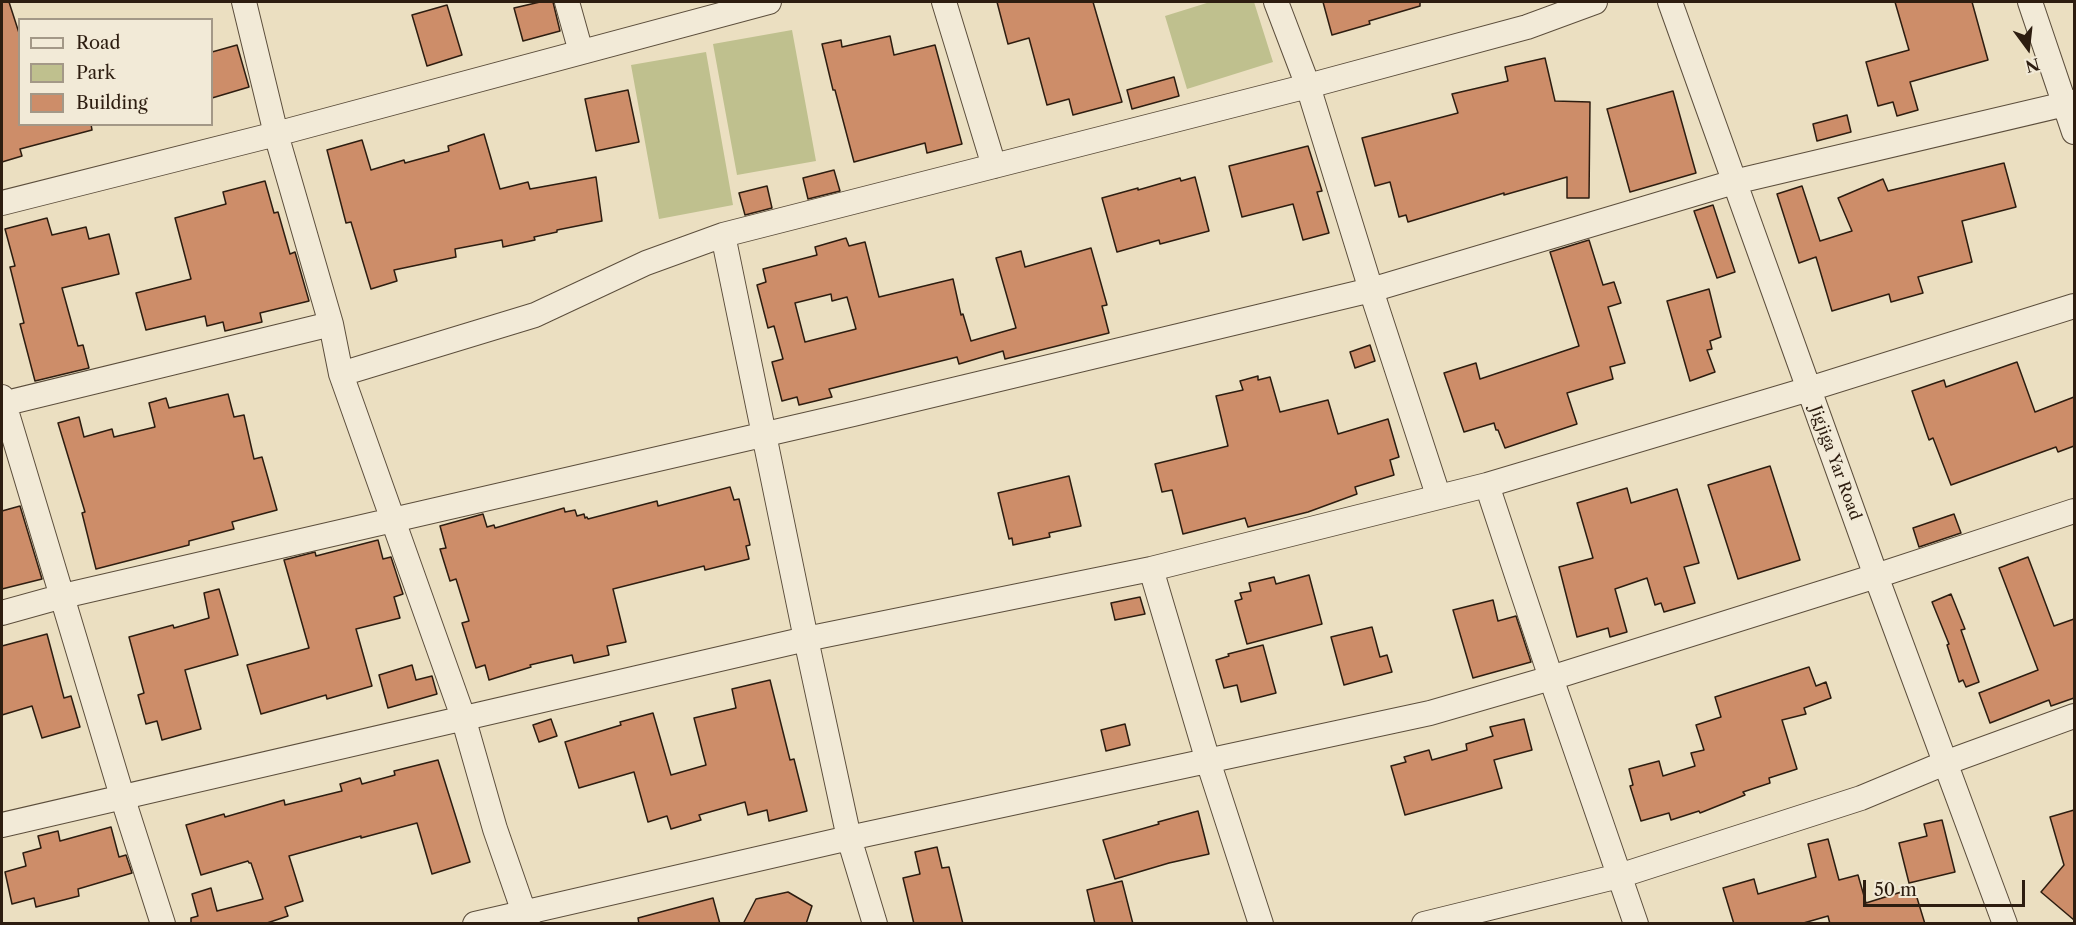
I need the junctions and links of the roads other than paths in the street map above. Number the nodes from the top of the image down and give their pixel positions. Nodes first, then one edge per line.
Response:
1 (244, 2) edge
2 (567, 2) edge
3 (769, 2) edge
4 (944, 2) edge
5 (1276, 2) edge
6 (1595, 2) edge
7 (1670, 2) edge
8 (2030, 2) edge
9 (581, 52) junction
10 (1308, 86) junction
11 (2069, 103) edge
12 (2074, 132) edge
13 (276, 134) junction
14 (994, 166) junction
15 (1734, 182) junction
16 (2, 203) edge
17 (723, 235) junction
18 (1371, 290) junction
19 (2074, 306) edge
20 (331, 324) junction
21 (341, 374) junction
22 (1809, 389) junction
23 (2, 402) edge
24 (764, 434) junction
25 (1487, 484) junction
26 (1438, 495) junction
27 (2074, 511) edge
28 (392, 520) junction
29 (1151, 569) junction
30 (1876, 576) junction
31 (63, 596) junction
32 (2, 613) edge
33 (806, 639) junction
34 (1551, 678) junction
35 (464, 717) junction
36 (2074, 717) edge
37 (1208, 761) junction
38 (1945, 763) junction
39 (122, 796) junction
40 (2, 825) edge
41 (849, 838) junction
42 (1619, 876) junction
43 (526, 918) edge
44 (163, 924) edge
45 (475, 924) edge
46 (875, 924) edge
47 (1261, 924) edge
48 (1424, 924) edge
49 (1636, 924) edge
50 (2005, 924) edge

1 - 13 street
2 - 9 street
3 - 9 street
4 - 14 street
5 - 10 street
6 - 10 street
7 - 15 street, Jigjiga Yar Road
8 - 11 street
9 - 13 street
10 - 14 street
10 - 18 street
11 - 12 street
11 - 15 street
13 - 16 street
13 - 20 street
14 - 17 street
15 - 18 street
15 - 22 street, Jigjiga Yar Road
17 - 21 street
17 - 24 street
18 - 24 street
18 - 26 street
19 - 22 street
20 - 21 street
20 - 23 street
21 - 28 street
22 - 25 street
22 - 30 street, Jigjiga Yar Road
23 - 31 street
24 - 28 street
24 - 33 street
25 - 26 street
25 - 34 street
26 - 29 street
27 - 30 street
28 - 31 street
28 - 35 street
29 - 33 street
29 - 37 street
30 - 34 street
30 - 38 street, Jigjiga Yar Road
31 - 32 street
31 - 39 street
33 - 35 street
33 - 41 street
34 - 37 street
34 - 42 street
35 - 39 street
35 - 43 street
36 - 38 street
37 - 41 street
37 - 47 street
38 - 42 street
38 - 50 street, Jigjiga Yar Road
39 - 40 street
39 - 44 street
41 - 43 street
41 - 46 street
42 - 48 street
42 - 49 street
43 - 45 street

